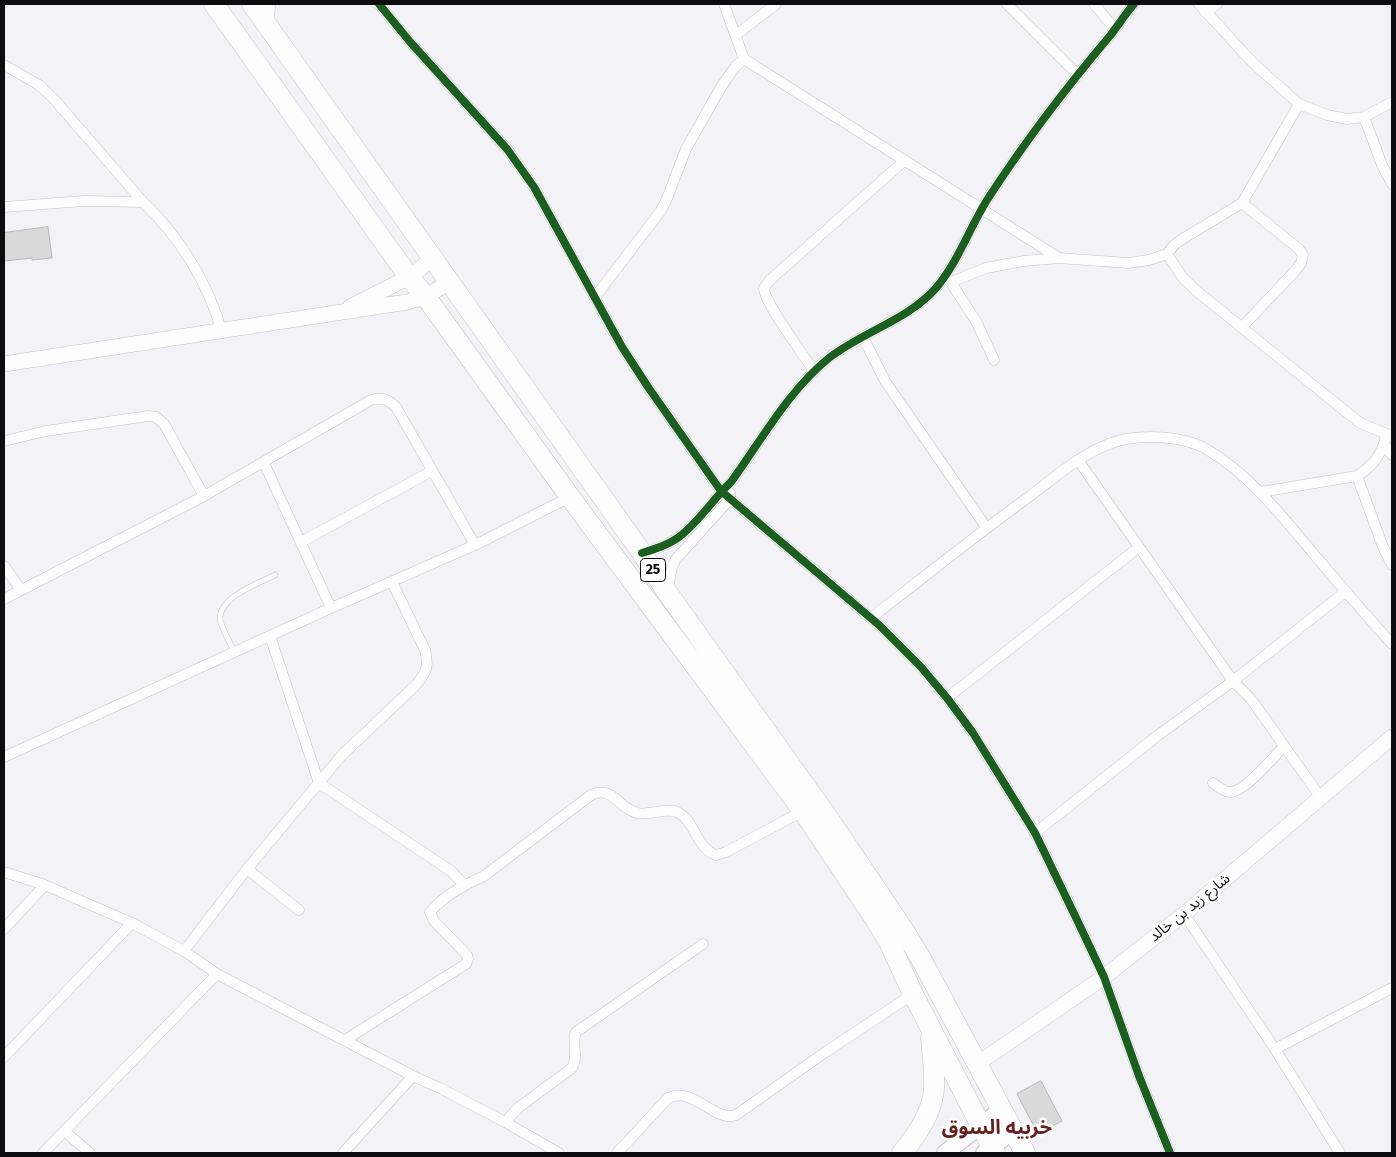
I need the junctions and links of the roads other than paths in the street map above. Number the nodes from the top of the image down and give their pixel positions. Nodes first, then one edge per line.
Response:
1 (214, 4) edge
2 (252, 4) edge
3 (270, 4) edge
4 (379, 4) edge
5 (724, 4) edge
6 (776, 4) edge
7 (1007, 4) edge
8 (1094, 4) edge
9 (1134, 4) edge
10 (1217, 4) edge
11 (1202, 8) edge
12 (269, 25) junction
13 (1115, 29) junction
14 (736, 35) junction
15 (744, 59) junction
16 (4, 65) edge
17 (1077, 74) junction
18 (1392, 102) edge
19 (1298, 104) junction
20 (1364, 117) junction
21 (904, 161) junction
22 (1392, 184) edge
23 (143, 202) junction
24 (1242, 203) junction
25 (4, 207) edge
26 (981, 210) junction
27 (1167, 254) junction
28 (434, 258) junction
29 (1060, 258) junction
30 (409, 277) junction
31 (949, 279) junction
32 (450, 280) junction
33 (426, 297) junction
34 (595, 297) junction
35 (336, 314) junction
36 (1242, 327) junction
37 (222, 332) junction
38 (863, 337) junction
39 (994, 360) dead end
40 (4, 364) edge
41 (814, 371) junction
42 (1387, 438) edge
43 (4, 441) edge
44 (1392, 455) edge
45 (1078, 460) junction
46 (264, 463) junction
47 (432, 471) junction
48 (1357, 476) junction
49 (731, 482) junction
50 (721, 491) junction
51 (1261, 492) junction
52 (204, 496) junction
53 (570, 497) junction
54 (730, 499) junction
55 (986, 528) junction
56 (301, 542) junction
57 (475, 545) junction
58 (1139, 547) junction
59 (642, 553) junction
60 (1392, 565) edge
61 (4, 566) edge
62 (275, 574) dead end
63 (392, 582) junction
64 (21, 590) junction
65 (667, 592) junction
66 (1345, 592) junction
67 (4, 599) edge
68 (331, 608) junction
69 (871, 618) junction
70 (270, 636) junction
71 (1392, 644) edge
72 (234, 652) junction
73 (1233, 681) junction
74 (947, 698) junction
75 (1392, 737) edge
76 (1284, 746) junction
77 (4, 757) edge
78 (320, 782) junction
79 (1213, 783) dead end
80 (1321, 798) junction
81 (803, 811) junction
82 (1035, 833) junction
83 (247, 869) junction
84 (4, 872) edge
85 (45, 885) junction
86 (464, 885) junction
87 (299, 910) dead end
88 (1184, 914) junction
89 (132, 923) junction
90 (4, 928) edge
91 (703, 944) dead end
92 (184, 951) junction
93 (217, 974) junction
94 (1104, 977) junction
95 (1392, 988) edge
96 (913, 994) junction
97 (931, 1030) junction
98 (345, 1040) junction
99 (1275, 1049) junction
100 (4, 1057) edge
101 (977, 1064) junction
102 (413, 1076) junction
103 (1001, 1110) junction
104 (505, 1122) junction
105 (981, 1127) junction
106 (64, 1131) junction
107 (1013, 1131) junction
108 (990, 1151) edge
109 (43, 1153) edge
110 (90, 1153) edge
111 (343, 1153) edge
112 (559, 1153) edge
113 (617, 1153) edge
114 (902, 1153) edge
115 (945, 1153) edge
116 (1025, 1153) edge
117 (1170, 1153) edge
118 (1340, 1153) edge

1 - 30 highway, 25
2 - 12 highway, 25
3 - 12 street
4 - 34 street
5 - 14 street
6 - 14 street
7 - 17 street
8 - 13 street
9 - 13 street
10 - 11 street
11 - 19 street
12 - 28 highway, 25
13 - 17 street
14 - 15 street
15 - 21 street
15 - 34 street
16 - 23 street
17 - 26 street
18 - 20 street
19 - 20 street
19 - 24 street
20 - 22 street
21 - 26 street
21 - 41 street
23 - 25 street
23 - 37 street
24 - 27 street
24 - 36 street
26 - 29 street
26 - 31 street
27 - 29 street
27 - 36 street
28 - 30 street
28 - 32 highway, 25
29 - 31 street
30 - 33 highway, 25
30 - 35 street
31 - 38 street
31 - 39 street
32 - 33 street
32 - 59 highway, 25
33 - 35 street
33 - 53 highway, 25
34 - 50 street
35 - 37 street
36 - 42 street
37 - 40 street
38 - 41 street
38 - 55 street
41 - 49 street
42 - 44 street
42 - 48 street
43 - 52 street
45 - 51 street
45 - 55 street
45 - 58 street
46 - 47 street
46 - 52 street
46 - 56 street
47 - 56 street
47 - 57 street
48 - 51 street
48 - 60 street
49 - 50 street
49 - 54 street
50 - 54 street
50 - 59 street
51 - 66 street
52 - 64 street
53 - 57 street
53 - 81 highway, 25
54 - 65 street
54 - 69 street
55 - 69 street
56 - 68 street
57 - 63 street
58 - 73 street
58 - 74 street
59 - 65 highway, 25
61 - 64 street
62 - 72 lane
63 - 68 street
63 - 78 street
64 - 67 street
65 - 101 highway, 25
66 - 71 street
66 - 73 street
68 - 70 street
69 - 74 street
70 - 72 street
70 - 78 street
72 - 77 street
73 - 76 street
73 - 82 street
74 - 82 street
75 - 80 street, شارع زيد بن خالد
76 - 79 street
76 - 80 street
78 - 83 street
78 - 86 street
80 - 88 street, شارع زيد بن خالد
81 - 86 street
81 - 96 highway, 25
82 - 94 street
83 - 87 street
83 - 92 street
84 - 85 street
85 - 89 street
85 - 90 street
86 - 98 street
88 - 94 street, شارع زيد بن خالد
88 - 99 street
89 - 92 street
89 - 100 street
91 - 104 street
92 - 93 street
93 - 98 street
93 - 106 street
94 - 101 street, شارع زيد بن خالد
94 - 117 street
95 - 99 street
96 - 97 highway, 25
96 - 113 street
97 - 105 highway, 25
97 - 114 highway
98 - 102 street
99 - 118 street
101 - 103 highway, 25
102 - 104 street
102 - 111 street
103 - 105 main road
103 - 107 highway, 25
104 - 112 street
105 - 108 highway, 25
105 - 115 main road
106 - 109 street
106 - 110 street
107 - 108 main road
107 - 116 highway, 25

